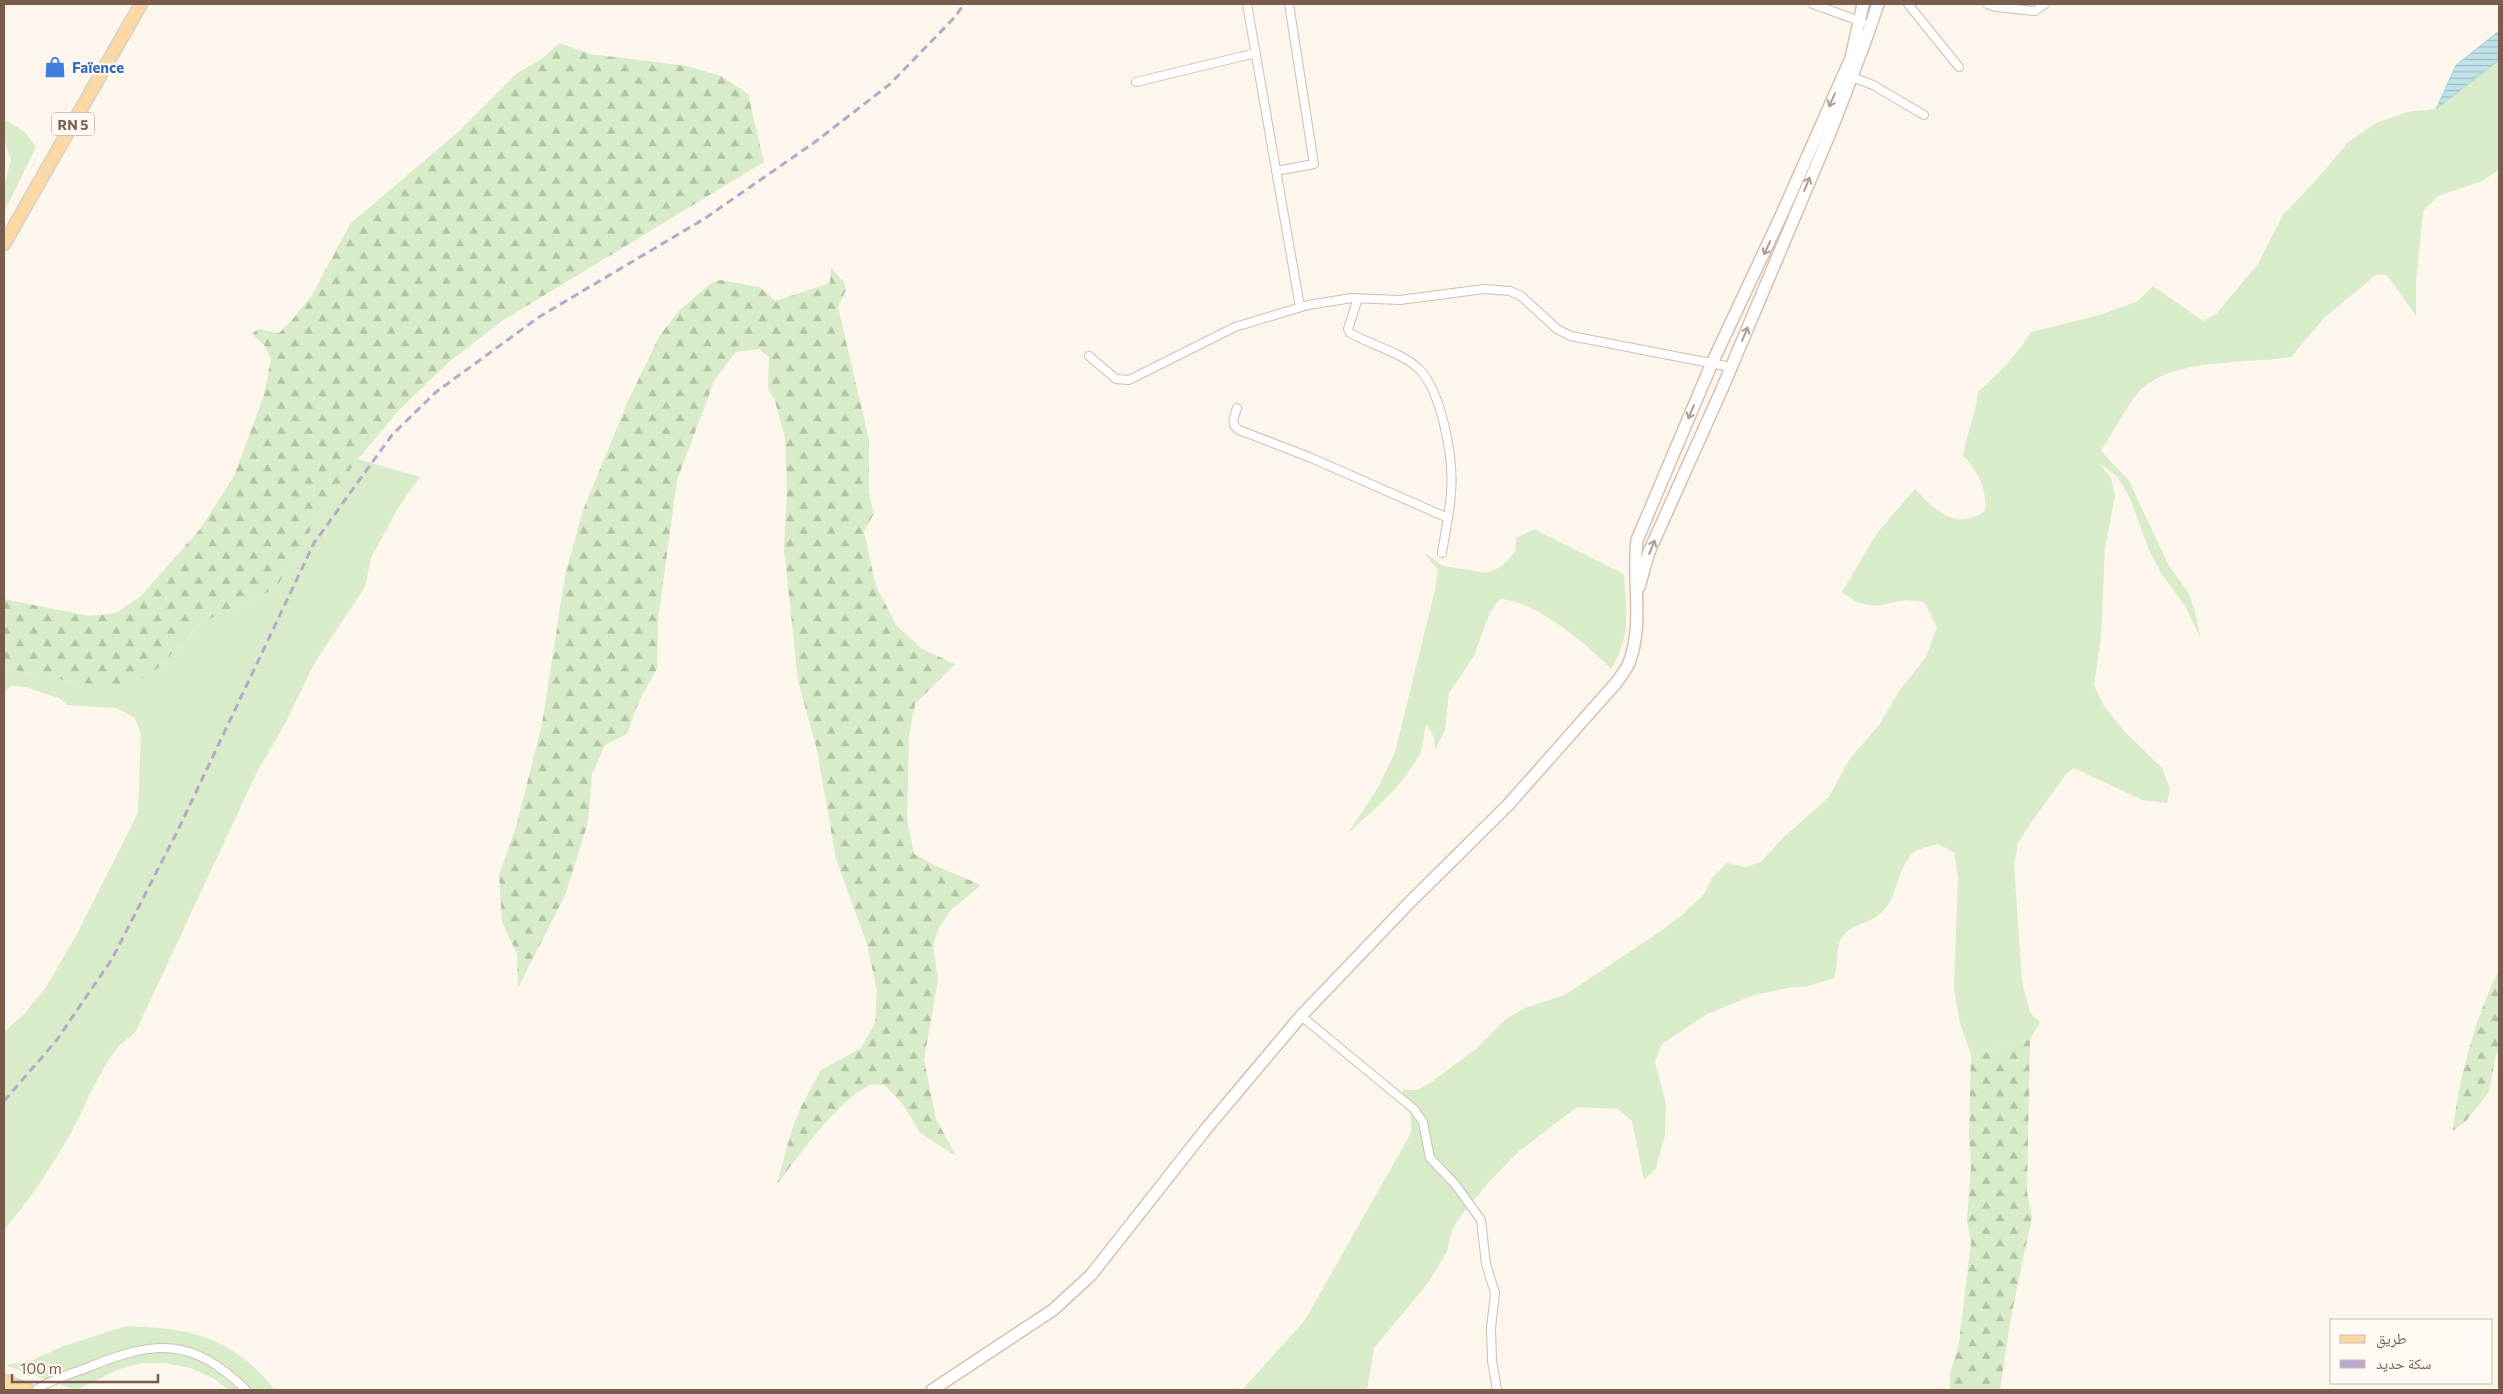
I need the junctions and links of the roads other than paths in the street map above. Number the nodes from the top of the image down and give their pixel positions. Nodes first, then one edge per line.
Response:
1 (141, 4) edge
2 (1247, 4) edge
3 (1289, 4) edge
4 (1813, 4) edge
5 (1863, 4) edge
6 (1878, 4) edge
7 (1908, 4) edge
8 (1987, 4) edge
9 (2044, 4) edge
10 (1866, 24) junction
11 (1256, 53) junction
12 (1959, 67) dead end
13 (1852, 77) junction
14 (1136, 82) dead end
15 (1924, 115) dead end
16 (1276, 171) junction
17 (4, 244) edge
18 (1358, 298) junction
19 (1300, 307) junction
20 (1089, 356) dead end
21 (1712, 363) junction
22 (1731, 367) junction
23 (1704, 382) junction
24 (1722, 389) junction
25 (1237, 408) dead end
26 (1448, 518) junction
27 (1442, 553) dead end
28 (1638, 594) junction
29 (1301, 1016) junction
30 (4, 1381) edge
31 (28, 1390) edge
32 (36, 1390) edge
33 (246, 1390) edge
34 (932, 1390) edge
35 (1497, 1390) edge

1 - 17 main road, RN 5
2 - 11 street
3 - 16 street
4 - 10 street
5 - 10 street
6 - 10 street
7 - 12 street
8 - 9 street
10 - 13 street
10 -> 21 street
11 - 14 street
11 - 16 street
13 - 15 street
22 -> 13 street
16 - 19 street
18 - 19 street
18 - 21 street
18 - 26 street
19 - 20 street
21 - 22 street
21 - 23 street
22 - 24 street
23 - 24 street
23 -> 28 street
28 -> 24 street
25 - 26 street
26 - 27 street
28 - 29 street
29 - 34 street
29 - 35 street
30 - 31 main road
32 - 33 street

